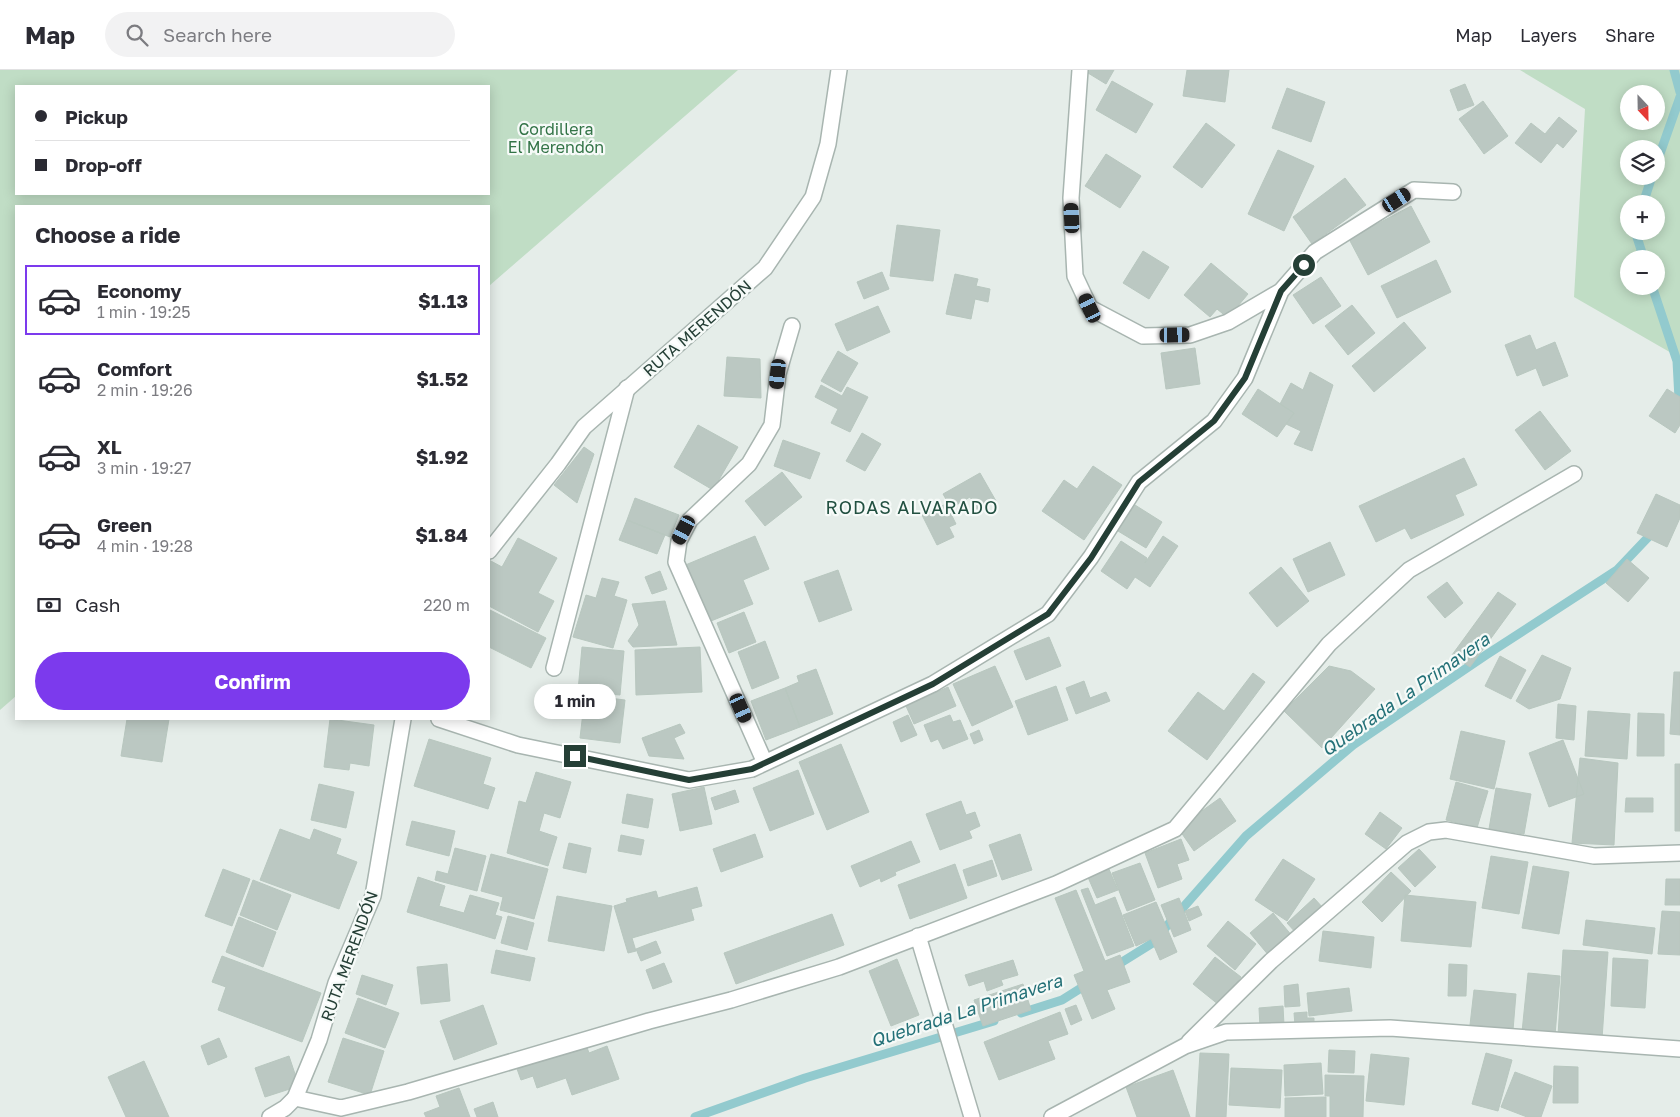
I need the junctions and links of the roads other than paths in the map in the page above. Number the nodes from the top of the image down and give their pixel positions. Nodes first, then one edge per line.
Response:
1 (839, 70) edge
2 (1080, 70) edge
3 (1453, 192) dead end
4 (1281, 291) junction
5 (792, 326) dead end
6 (627, 388) junction
7 (1574, 474) dead end
8 (490, 550) edge
9 (554, 668) dead end
10 (403, 720) edge
11 (442, 720) edge
12 (765, 763) junction
13 (1680, 853) edge
14 (918, 936) junction
15 (1185, 1046) junction
16 (1680, 1049) edge
17 (295, 1098) junction
18 (270, 1117) edge
19 (972, 1117) edge
20 (1052, 1117) edge

1 - 6 street, RUTA MERENDÓN
2 - 4 street
3 - 4 street
4 - 12 street
5 - 12 street
6 - 8 street, RUTA MERENDÓN
6 - 9 street
7 - 14 street
10 - 17 street, RUTA MERENDÓN
11 - 12 street
13 - 15 street
14 - 17 street
14 - 19 street
15 - 16 street
15 - 20 street
17 - 18 street, RUTA MERENDÓN

